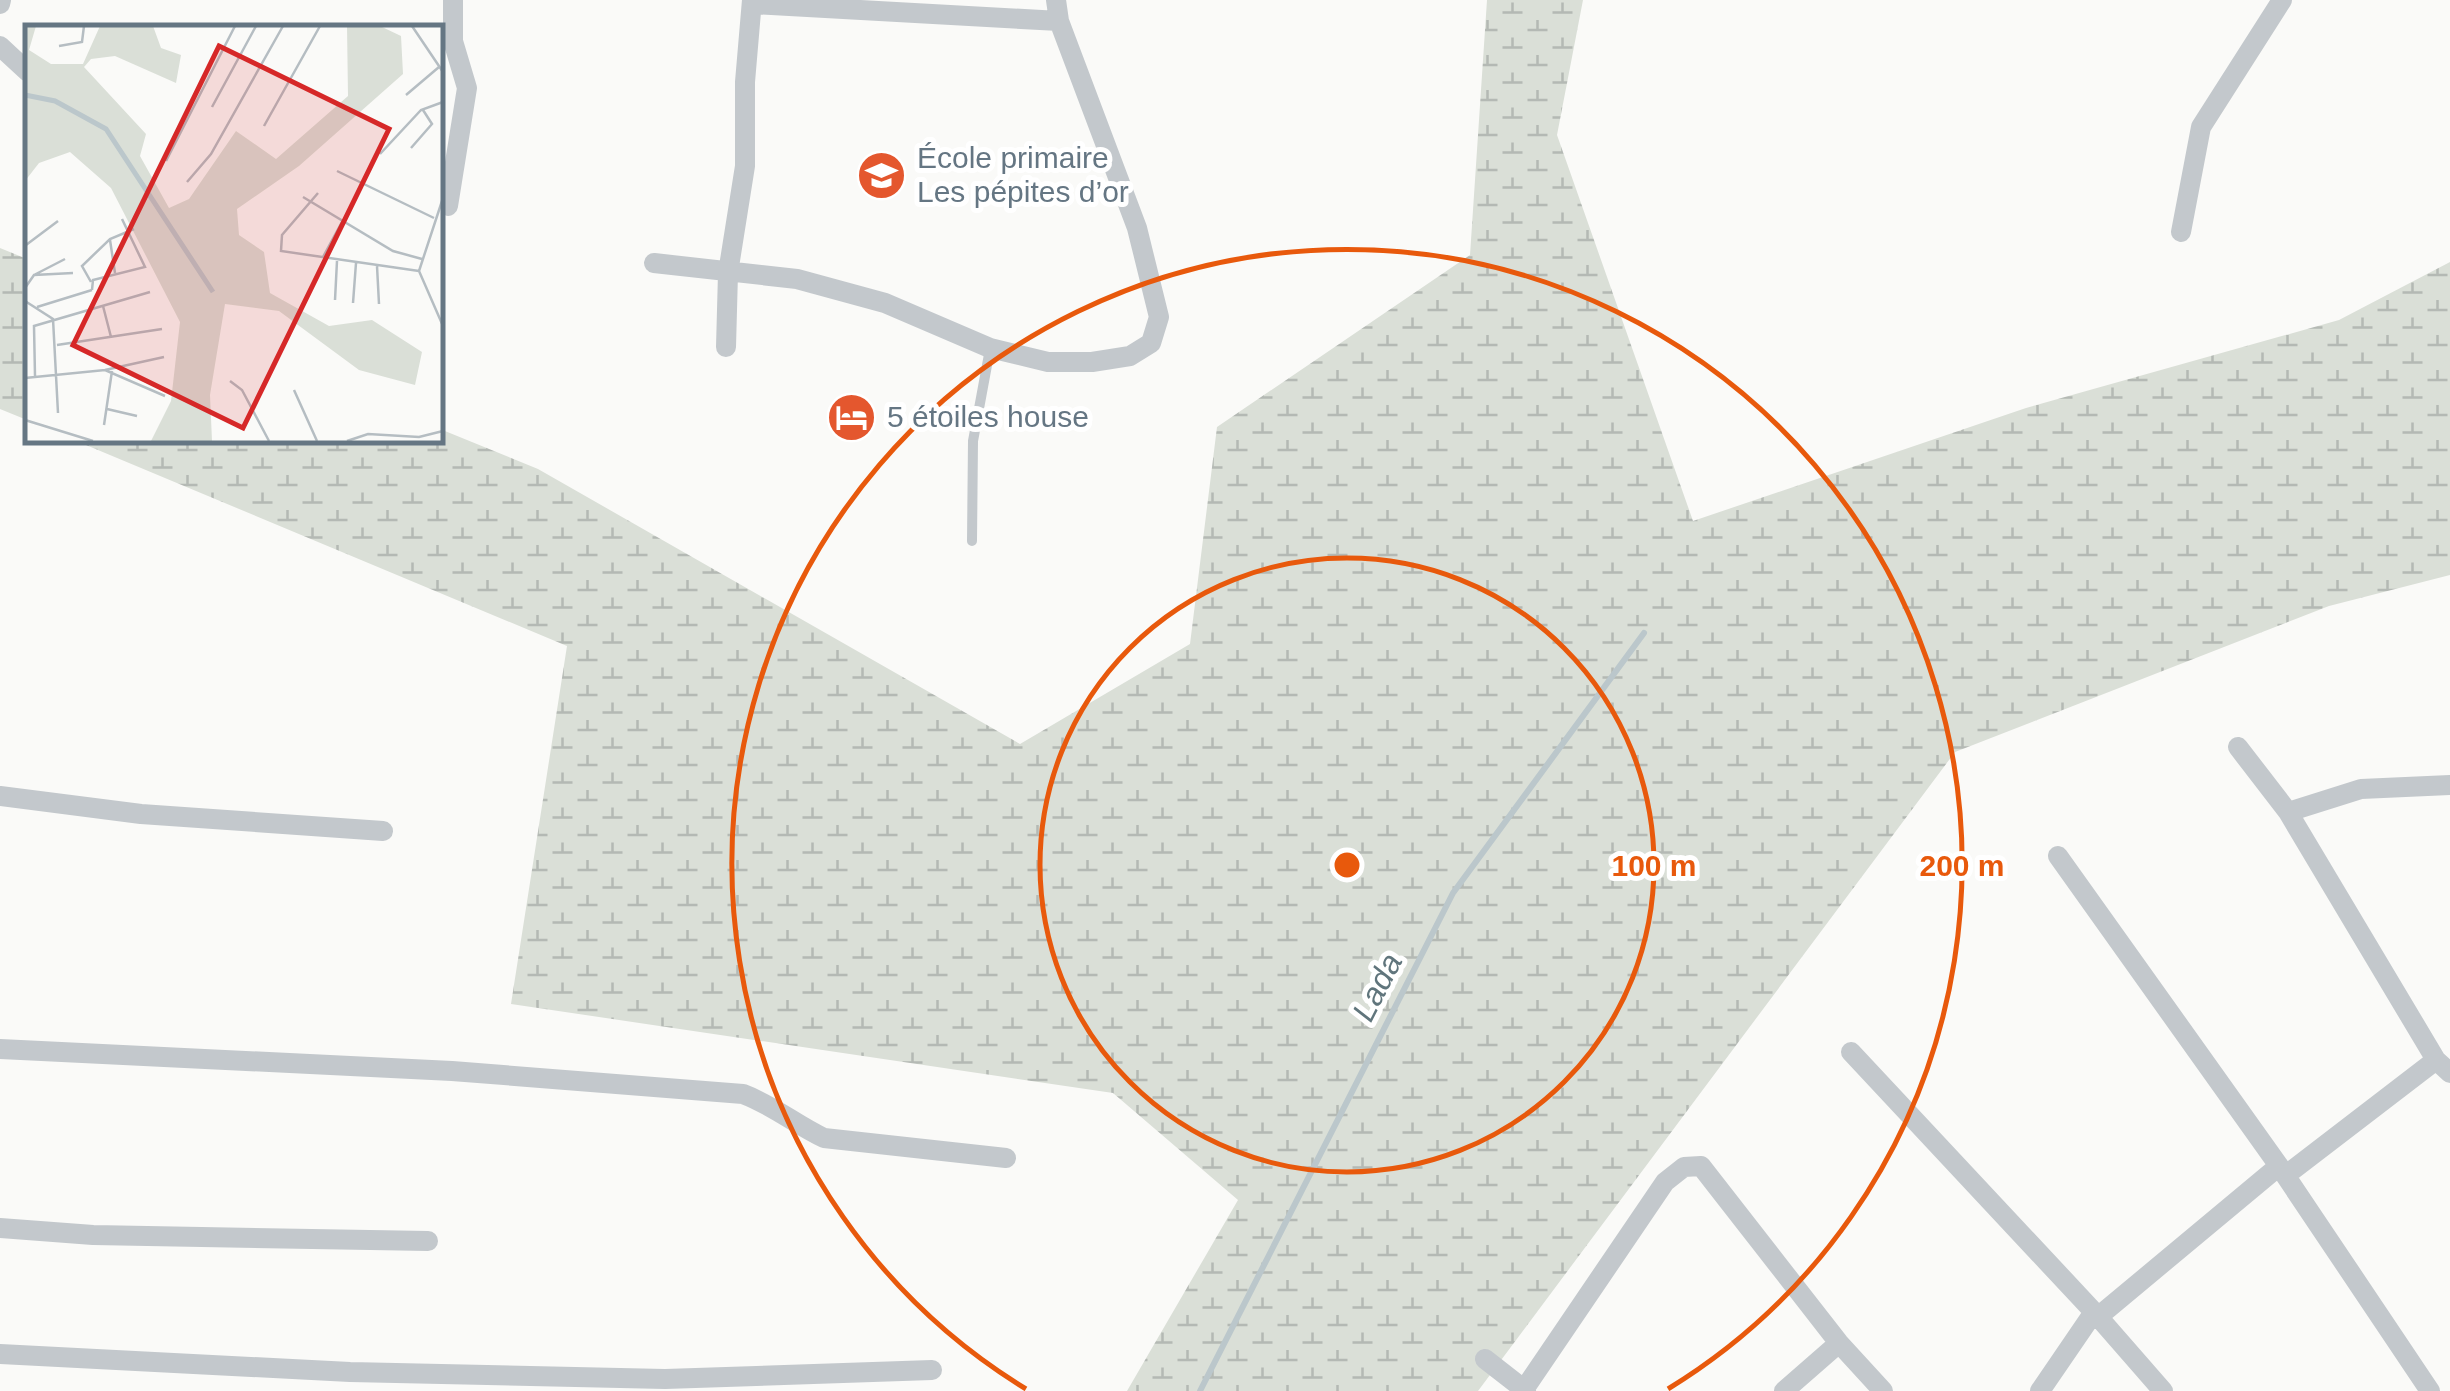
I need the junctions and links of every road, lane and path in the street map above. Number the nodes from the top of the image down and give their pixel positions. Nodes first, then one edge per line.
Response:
1 (453, 0) edge
2 (2282, 0) edge
3 (752, 2) edge
4 (1058, 10) edge
5 (0, 46) edge
6 (25, 69) edge
7 (448, 206) dead end
8 (2181, 232) dead end
9 (654, 263) dead end
10 (728, 274) junction
11 (726, 347) dead end
12 (990, 348) junction
13 (972, 541) dead end
14 (2238, 747) dead end
15 (2450, 784) edge
16 (0, 796) edge
17 (2288, 812) junction
18 (383, 830) dead end
19 (2058, 856) dead end
20 (0, 1048) edge
21 (1851, 1052) dead end
22 (2443, 1066) edge
23 (1006, 1158) dead end
24 (2282, 1171) junction
25 (0, 1228) edge
26 (428, 1241) dead end
27 (2096, 1314) junction
28 (1839, 1343) junction
29 (0, 1354) edge
30 (1484, 1359) dead end
31 (932, 1370) dead end
32 (1524, 1391) edge
33 (1784, 1391) edge
34 (1883, 1391) edge
35 (2040, 1391) edge
36 (2163, 1391) edge
37 (2430, 1391) edge

1 - 7 street
2 - 8 street
3 - 4 street
3 - 10 street
4 - 12 street
5 - 6 street
9 - 10 street
10 - 11 street
10 - 12 street
12 - 13 lane
14 - 17 street
15 - 17 street
16 - 18 street
17 - 22 street
19 - 24 street
20 - 23 street
21 - 27 street
22 - 24 street
24 - 27 street
24 - 37 street
25 - 26 street
27 - 35 street
27 - 36 street
28 - 32 street
28 - 33 street
28 - 34 street
29 - 31 street
30 - 32 street

